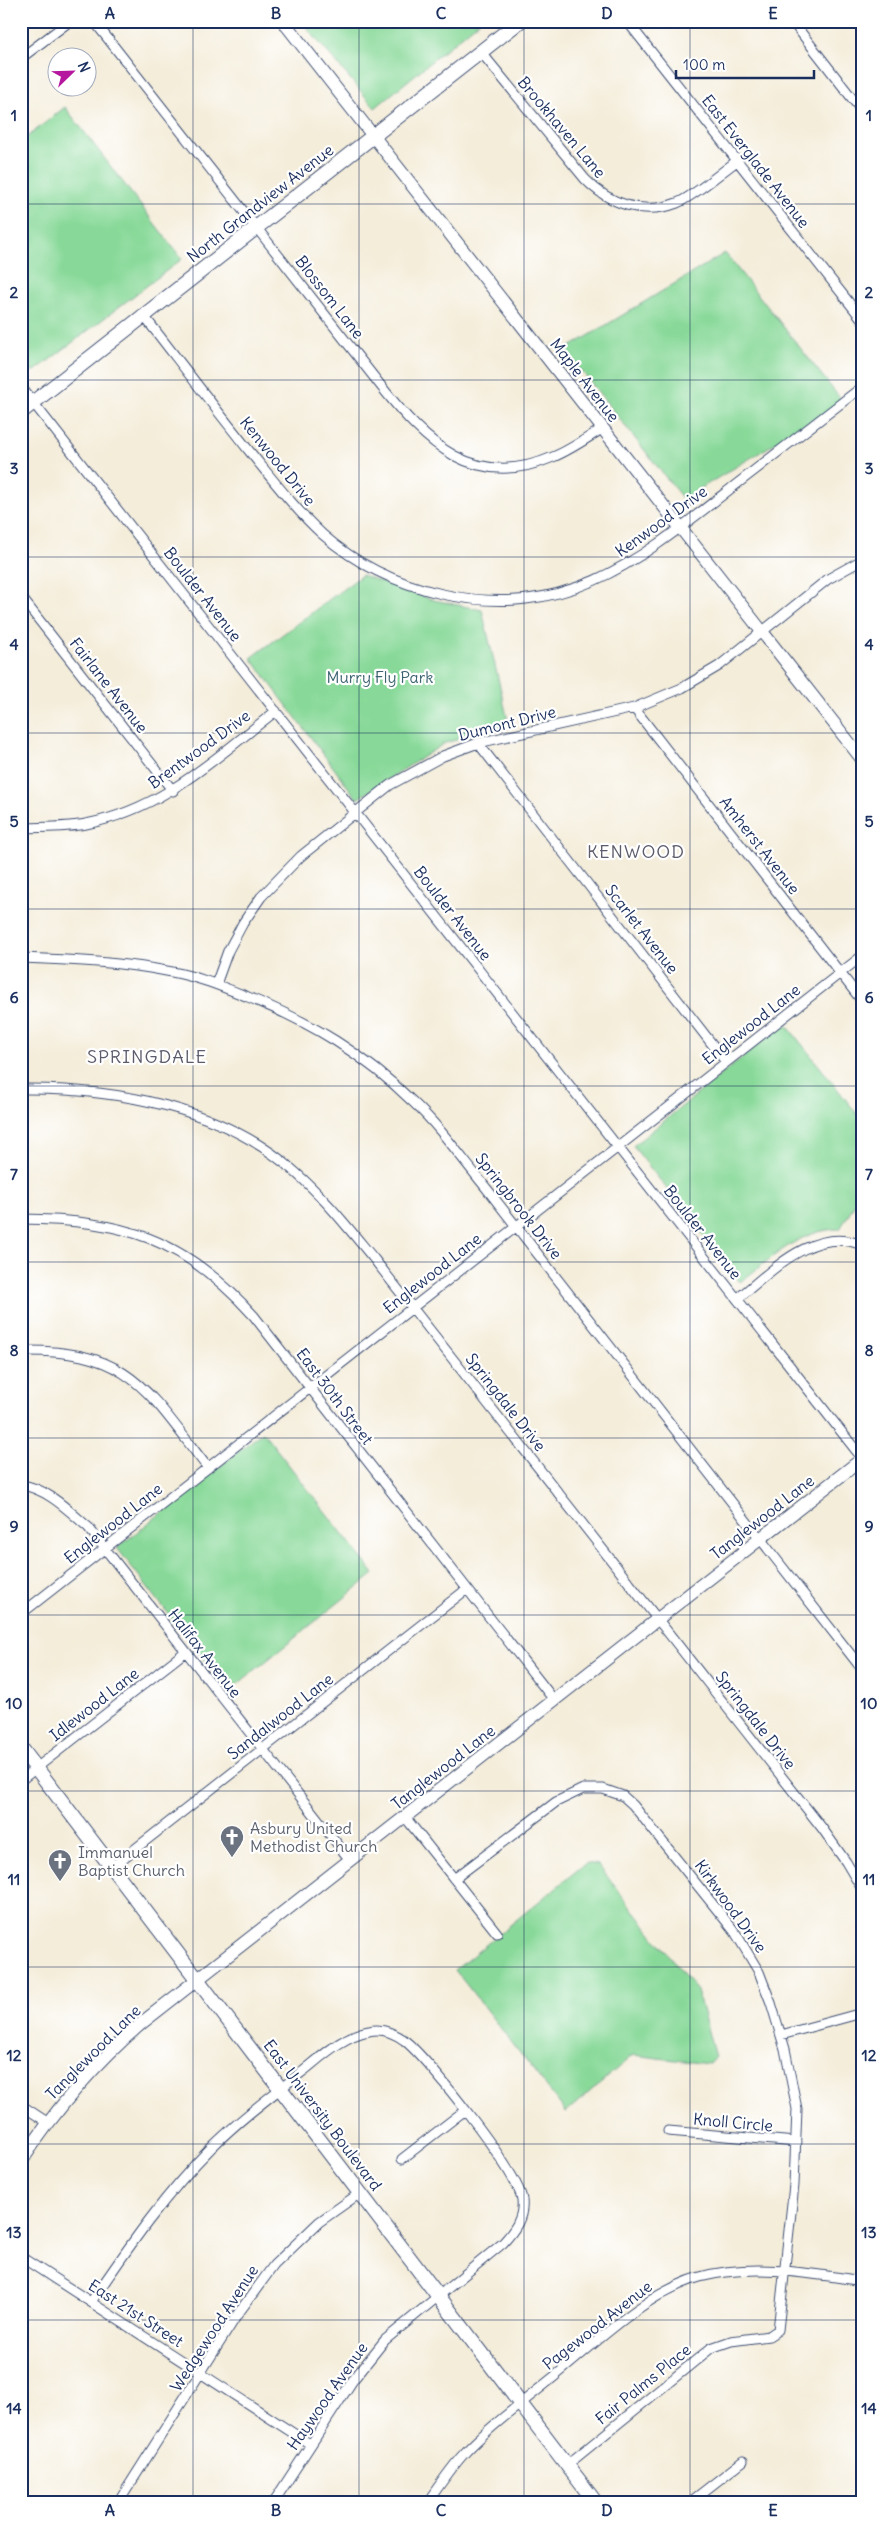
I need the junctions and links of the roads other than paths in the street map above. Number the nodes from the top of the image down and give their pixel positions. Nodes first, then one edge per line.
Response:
1 (70, 21) edge
2 (94, 21) edge
3 (283, 21) edge
4 (520, 21) edge
5 (627, 21) edge
6 (792, 21) edge
7 (481, 52) junction
8 (21, 58) edge
9 (862, 111) edge
10 (373, 136) junction
11 (737, 160) junction
12 (256, 228) junction
13 (144, 316) junction
14 (862, 319) edge
15 (21, 387) edge
16 (862, 387) edge
17 (34, 402) junction
18 (21, 412) edge
19 (603, 428) junction
20 (681, 528) junction
21 (862, 560) edge
22 (21, 597) edge
23 (762, 631) junction
24 (634, 708) junction
25 (276, 711) junction
26 (478, 743) junction
27 (862, 758) edge
28 (173, 791) junction
29 (356, 812) junction
30 (21, 828) edge
31 (862, 956) edge
32 (21, 958) edge
33 (840, 973) junction
34 (216, 984) junction
35 (862, 1001) edge
36 (726, 1062) junction
37 (21, 1089) edge
38 (618, 1147) junction
39 (21, 1219) edge
40 (516, 1227) junction
41 (862, 1245) edge
42 (737, 1299) junction
43 (412, 1308) junction
44 (21, 1350) edge
45 (309, 1388) junction
46 (862, 1459) edge
47 (208, 1468) junction
48 (21, 1485) edge
49 (760, 1539) junction
50 (104, 1549) junction
51 (467, 1589) junction
52 (21, 1614) edge
53 (658, 1619) junction
54 (186, 1652) junction
55 (862, 1669) edge
56 (554, 1700) junction
57 (21, 1748) edge
58 (262, 1749) junction
59 (37, 1768) junction
60 (21, 1780) edge
61 (405, 1817) junction
62 (350, 1860) junction
63 (112, 1867) junction
64 (454, 1879) junction
65 (862, 1889) edge
66 (497, 1933) dead end
67 (197, 1979) junction
68 (862, 2013) edge
69 (781, 2035) junction
70 (280, 2089) junction
71 (21, 2105) edge
72 (464, 2111) junction
73 (47, 2122) junction
74 (668, 2131) dead end
75 (796, 2142) junction
76 (402, 2159) dead end
77 (21, 2162) edge
78 (360, 2193) junction
79 (21, 2257) edge
80 (784, 2272) junction
81 (862, 2281) edge
82 (438, 2295) junction
83 (92, 2302) junction
84 (744, 2339) joint
85 (202, 2374) junction
86 (521, 2404) junction
87 (310, 2444) junction
88 (743, 2461) dead end
89 (567, 2465) junction
90 (118, 2503) edge
91 (273, 2503) edge
92 (428, 2503) edge
93 (596, 2503) edge
94 (689, 2503) edge

1 - 8 street
2 - 12 street, Blossom Lane
3 - 10 main road, Maple Avenue
4 - 7 main road, North Grandview Avenue
5 - 11 street, East Everglade Avenue
6 - 9 street
7 - 10 main road, North Grandview Avenue
7 - 11 street, Brookhaven Lane
10 - 12 main road, North Grandview Avenue
10 - 19 main road, Maple Avenue
11 - 14 street, East Everglade Avenue
12 - 13 main road, North Grandview Avenue
12 - 19 street, Blossom Lane
13 - 17 main road, North Grandview Avenue
13 - 20 street, Kenwood Drive
15 - 17 street, Boulder Avenue
16 - 20 street, Kenwood Drive
17 - 18 main road, North Grandview Avenue
17 - 25 street, Boulder Avenue
19 - 20 main road, Maple Avenue
20 - 23 main road, Maple Avenue
21 - 23 street, Dumont Drive
22 - 28 street, Fairlane Avenue
23 - 24 street, Dumont Drive
23 - 27 main road, Maple Avenue
24 - 26 street, Dumont Drive
24 - 33 street, Amherst Avenue
25 - 28 street, Brentwood Drive
25 - 29 street, Boulder Avenue
26 - 29 street, Dumont Drive
26 - 36 street, Scarlet Avenue
28 - 30 street, Brentwood Drive
29 - 34 street, Dumont Drive
29 - 38 street, Boulder Avenue
31 - 33 street, Englewood Lane
32 - 34 street, Springbrook Drive
33 - 35 street, Amherst Avenue
33 - 36 street, Englewood Lane
34 - 40 street, Springbrook Drive
36 - 38 street, Englewood Lane
37 - 43 street, Springdale Drive
38 - 40 street, Englewood Lane
38 - 42 street, Boulder Avenue
39 - 45 street, East 30th Street
40 - 43 street, Englewood Lane
40 - 49 street, Springbrook Drive
41 - 42 street
42 - 46 street, Boulder Avenue
43 - 45 street, Englewood Lane
43 - 53 street, Springdale Drive
44 - 47 street
45 - 47 street, Englewood Lane
45 - 51 street, East 30th Street
46 - 49 main road, Tanglewood Lane
47 - 50 street, Englewood Lane
48 - 50 street, Halifax Avenue
49 - 53 main road, Tanglewood Lane
49 - 55 street, Springbrook Drive
50 - 52 street, Englewood Lane
50 - 54 street, Halifax Avenue
51 - 56 street, East 30th Street
51 - 58 street, Sandalwood Lane
53 - 56 main road, Tanglewood Lane
53 - 65 street, Springdale Drive
54 - 58 street, Halifax Avenue
54 - 59 street, Idlewood Lane
56 - 61 main road, Tanglewood Lane
57 - 59 main road, East University Boulevard
58 - 62 street, Halifax Avenue
58 - 63 street, Sandalwood Lane
59 - 60 street, Idlewood Lane
59 - 63 main road, East University Boulevard
61 - 62 main road, Tanglewood Lane
61 - 64 street
62 - 67 main road, Tanglewood Lane
63 - 67 main road, East University Boulevard
64 - 66 street
64 - 69 street, Kirkwood Drive
67 - 70 main road, East University Boulevard
67 - 73 main road, Tanglewood Lane
68 - 69 street
69 - 75 street, Kirkwood Drive
70 - 72 street, Haywood Avenue
70 - 78 main road, East University Boulevard
70 - 83 street, Haywood Avenue
71 - 73 street
72 - 76 street
72 - 82 street, Haywood Avenue
73 - 77 main road, Tanglewood Lane
74 - 75 street, Knoll Circle
75 - 80 street, Kirkwood Drive
78 - 82 main road, East University Boulevard
78 - 85 street, Wedgewood Avenue
79 - 83 street, East 21st Street
80 - 81 street, Pagewood Avenue
80 - 84 street, Kirkwood Drive
80 - 86 street, Pagewood Avenue
82 - 86 main road, East University Boulevard
82 - 87 street, Haywood Avenue
83 - 85 street, East 21st Street
84 - 89 street, Fair Palms Place
85 - 87 street, East 21st Street
85 - 90 street, Wedgewood Avenue
86 - 89 main road, East University Boulevard
86 - 92 street, Pagewood Avenue
87 - 91 street, Haywood Avenue
88 - 94 street
89 - 93 main road, East University Boulevard

